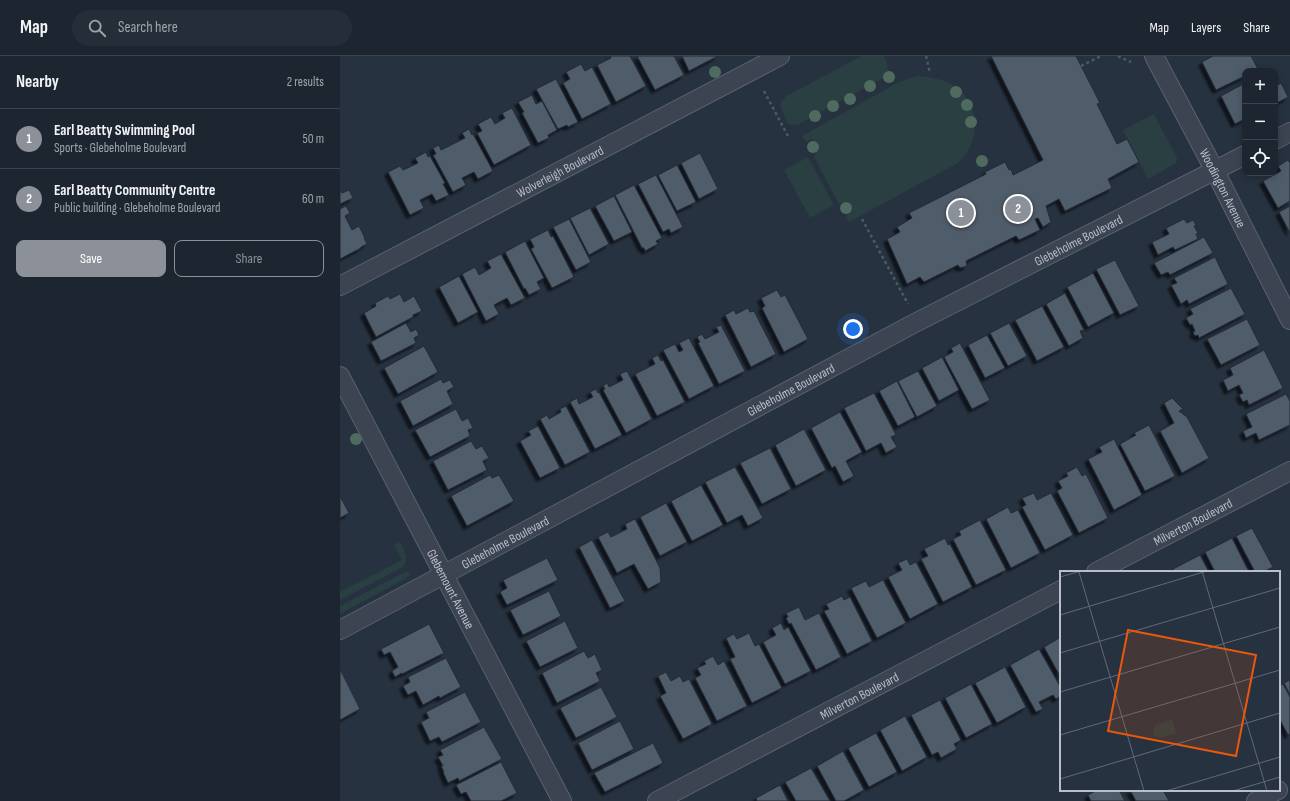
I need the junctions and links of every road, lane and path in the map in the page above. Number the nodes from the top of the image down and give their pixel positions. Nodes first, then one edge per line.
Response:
1 (780, 56) edge
2 (926, 56) edge
3 (1101, 56) edge
4 (1118, 56) edge
5 (1154, 56) edge
6 (1131, 62) dead end
7 (1081, 66) dead end
8 (930, 73) dead end
9 (764, 91) dead end
10 (1290, 132) edge
11 (789, 138) dead end
12 (1278, 138) edge
13 (1242, 157) edge
14 (1215, 171) junction
15 (862, 219) dead end
16 (340, 286) edge
17 (909, 306) dead end
18 (1290, 320) edge
19 (340, 376) edge
20 (1290, 471) edge
21 (1098, 571) edge
22 (444, 575) junction
23 (1060, 591) edge
24 (340, 630) edge
25 (1290, 784) edge
26 (1280, 789) edge
27 (1276, 791) edge
28 (562, 801) edge
29 (657, 801) edge
30 (1256, 801) edge

1 - 16 street, Wolverleigh Boulevard
2 - 8 path
3 - 7 path
4 - 6 path
5 - 14 street, Woodington Avenue
9 - 11 path
10 - 12 street
13 - 14 street, Glebeholme Boulevard
14 - 18 street, Woodington Avenue
14 - 22 street, Glebeholme Boulevard
15 - 17 path
19 - 22 street, Glebemount Avenue
20 - 21 street, Milverton Boulevard
22 - 24 street, Glebeholme Boulevard
22 - 28 street, Glebemount Avenue
23 - 29 street, Milverton Boulevard
25 - 26 street
27 - 30 street

